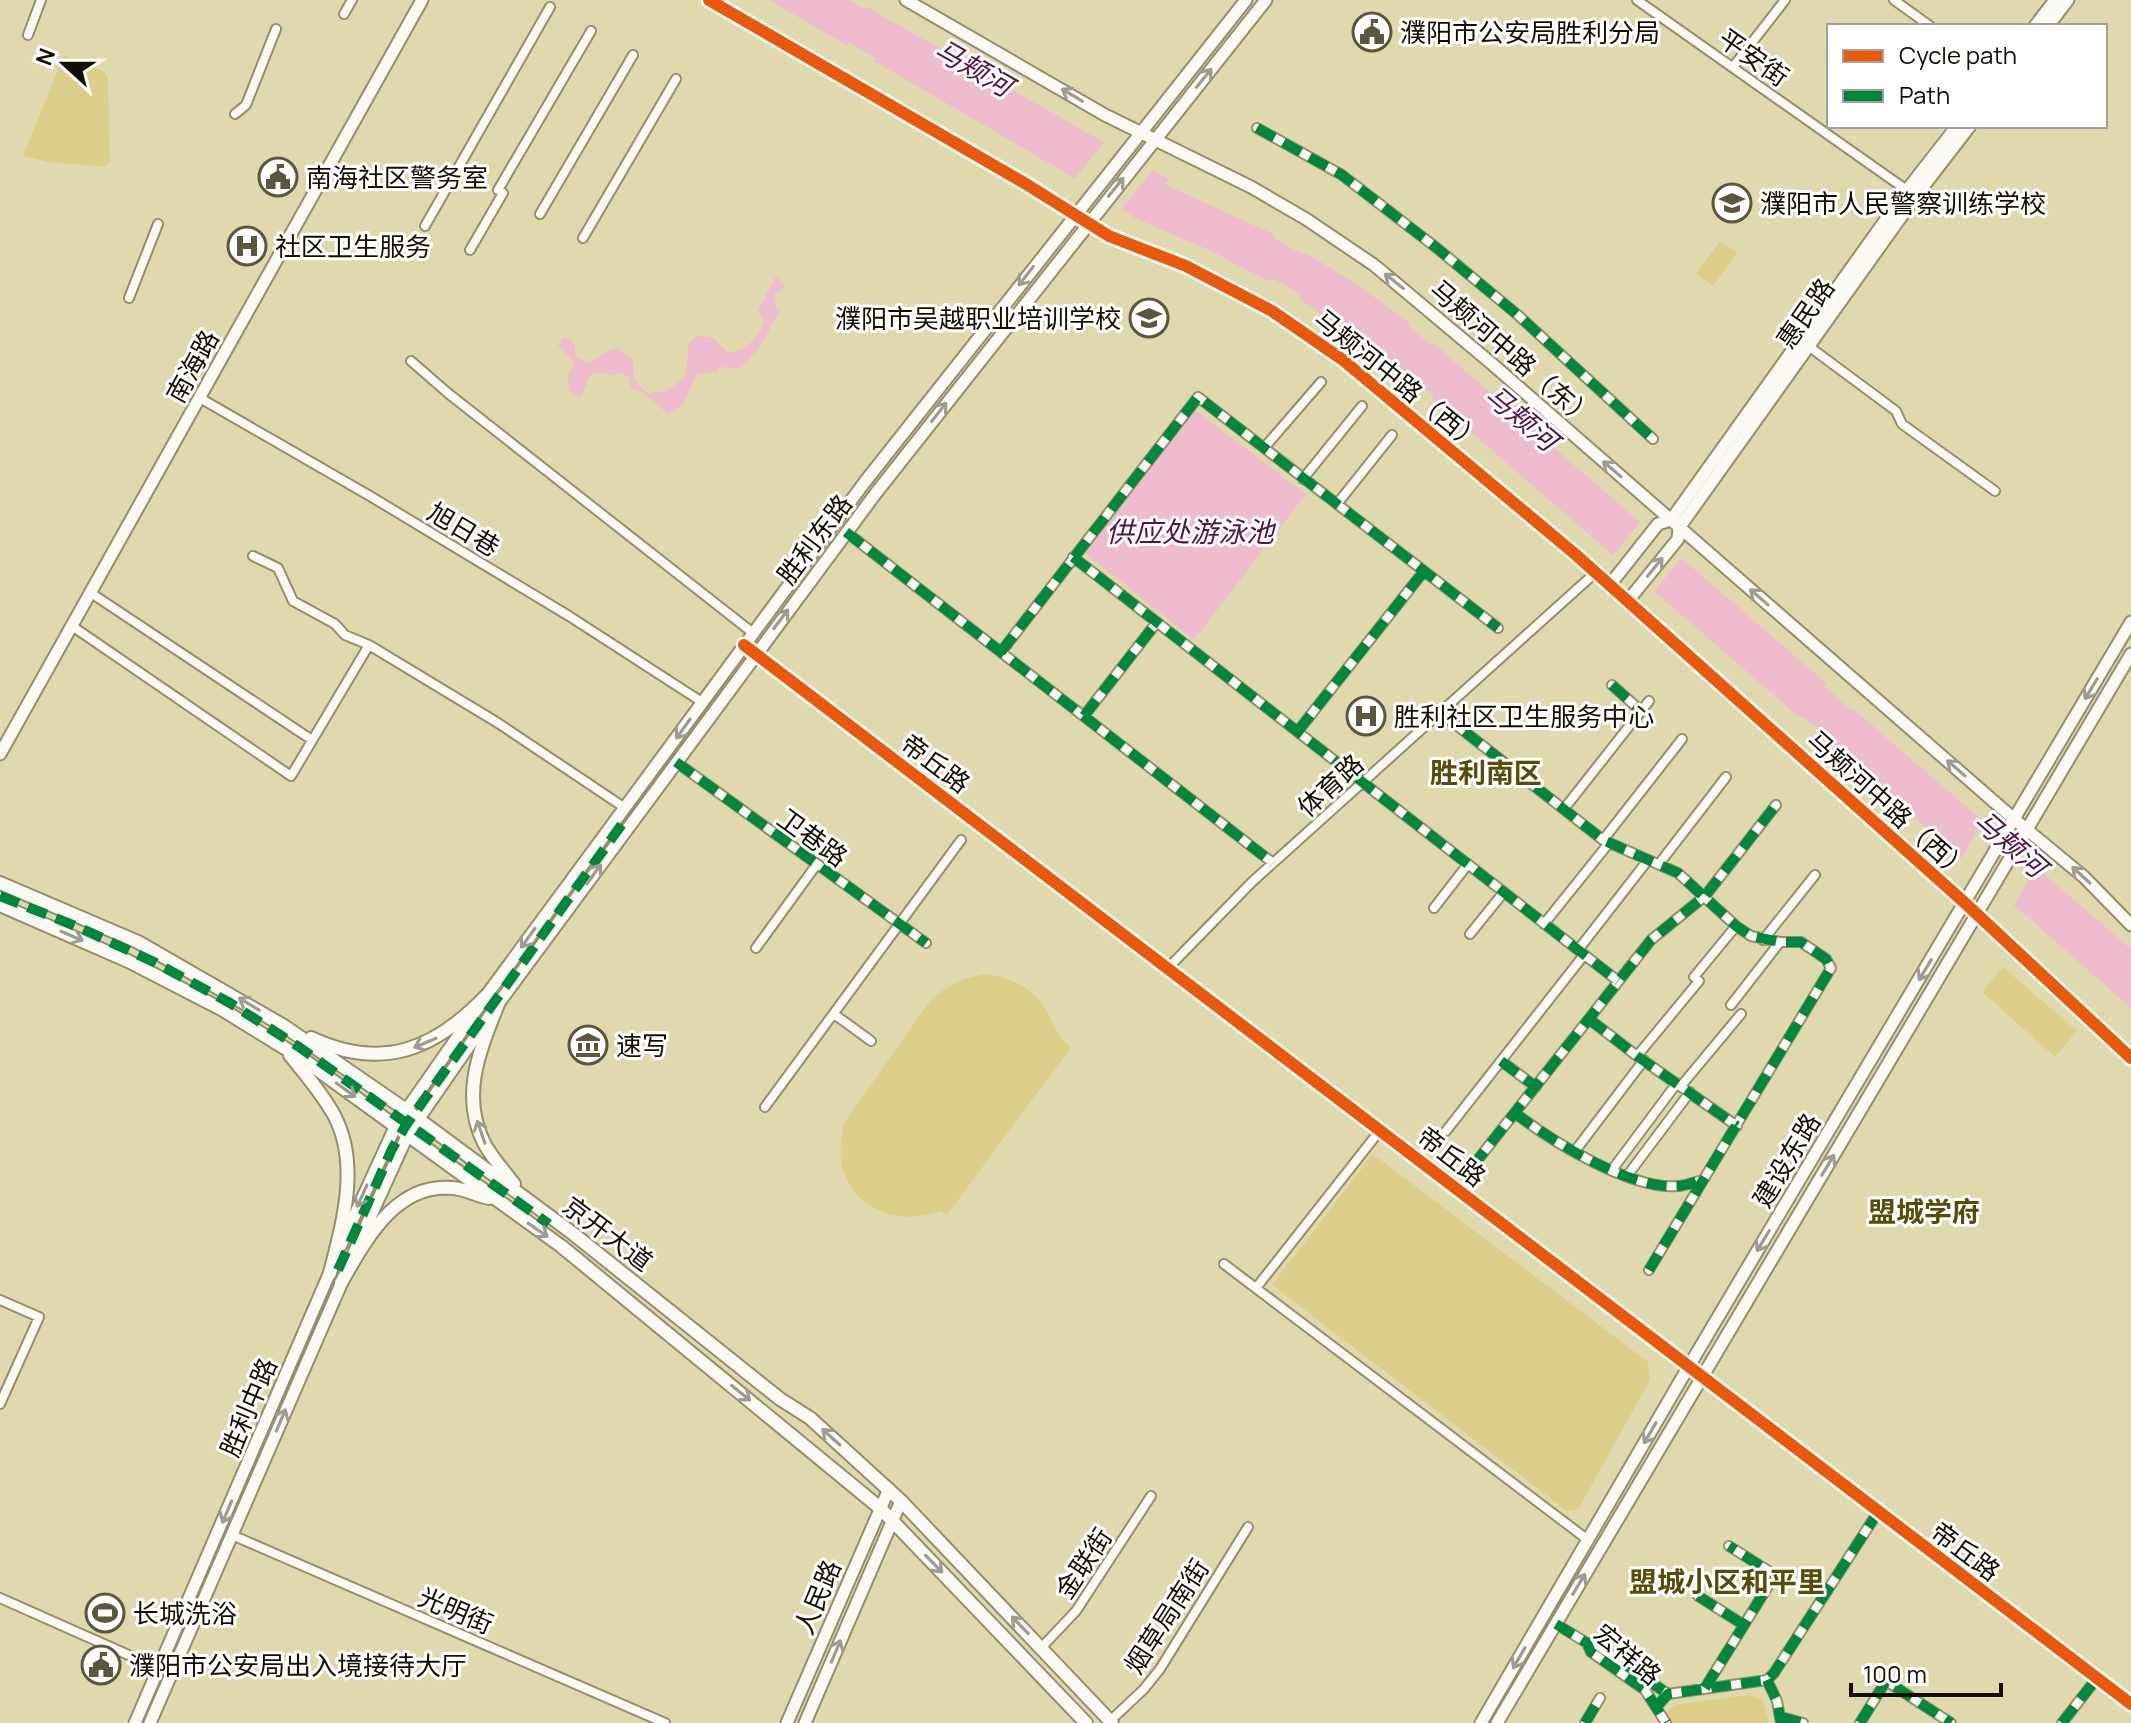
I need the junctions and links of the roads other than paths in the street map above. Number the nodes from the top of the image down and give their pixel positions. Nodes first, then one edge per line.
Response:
1 (41, 0) edge
2 (352, 0) edge
3 (422, 0) edge
4 (709, 0) edge
5 (906, 0) edge
6 (1246, 0) edge
7 (1266, 0) edge
8 (1637, 0) edge
9 (1785, 0) edge
10 (1894, 0) edge
11 (2055, 0) edge
12 (2068, 0) edge
13 (550, 7) dead end
14 (344, 14) dead end
15 (1927, 24) edge
16 (2037, 24) edge
17 (2050, 24) edge
18 (276, 29) dead end
19 (591, 31) dead end
20 (28, 35) dead end
21 (633, 55) dead end
22 (1733, 67) junction
23 (676, 79) dead end
24 (235, 114) dead end
25 (1257, 128) dead end
26 (1956, 128) edge
27 (1968, 128) edge
28 (1141, 132) junction
29 (1155, 139) junction
30 (1916, 197) junction
31 (1078, 211) junction
32 (540, 214) dead end
33 (1091, 219) junction
34 (158, 224) dead end
35 (425, 226) dead end
36 (583, 238) dead end
37 (470, 250) dead end
38 (129, 298) dead end
39 (1804, 343) junction
40 (411, 361) dead end
41 (1321, 382) dead end
42 (200, 398) junction
43 (1362, 406) dead end
44 (1392, 435) dead end
45 (1653, 439) dead end
46 (1264, 448) junction
47 (1303, 479) junction
48 (1995, 491) dead end
49 (1337, 504) junction
50 (1676, 529) junction
51 (846, 532) junction
52 (253, 556) dead end
53 (1073, 557) junction
54 (1424, 571) junction
55 (1595, 573) junction
56 (1611, 584) junction
57 (91, 593) junction
58 (1630, 599) junction
59 (1157, 622) junction
60 (2131, 622) edge
61 (72, 626) junction
62 (1498, 628) dead end
63 (753, 633) junction
64 (369, 645) junction
65 (744, 645) junction
66 (1001, 652) junction
67 (755, 654) junction
68 (2131, 654) edge
69 (1612, 685) dead end
70 (1649, 701) dead end
71 (702, 702) junction
72 (1641, 711) junction
73 (1441, 713) junction
74 (1084, 716) junction
75 (1298, 731) junction
76 (1682, 739) dead end
77 (312, 740) junction
78 (0, 754) edge
79 (676, 762) junction
80 (1726, 777) dead end
81 (1363, 781) junction
82 (1776, 805) dead end
83 (625, 808) junction
84 (1564, 809) junction
85 (2012, 822) junction
86 (2026, 833) junction
87 (961, 840) dead end
88 (1606, 842) junction
89 (1648, 860) junction
90 (1273, 863) junction
91 (817, 864) junction
92 (1468, 864) junction
93 (1659, 864) junction
94 (1815, 875) dead end
95 (0, 883) edge
96 (1504, 892) junction
97 (1705, 896) junction
98 (1968, 898) junction
99 (0, 905) edge
100 (1434, 908) dead end
101 (1980, 910) junction
102 (1544, 924) junction
103 (900, 925) junction
104 (2131, 925) edge
105 (1736, 926) junction
106 (1470, 934) dead end
107 (1763, 940) junction
108 (1780, 942) junction
109 (926, 943) dead end
110 (756, 948) dead end
111 (1581, 952) junction
112 (1168, 968) junction
113 (1618, 981) junction
114 (486, 996) junction
115 (498, 1004) junction
116 (1731, 1005) dead end
117 (834, 1014) junction
118 (1741, 1014) dead end
119 (1589, 1019) junction
120 (284, 1026) junction
121 (871, 1041) dead end
122 (283, 1046) junction
123 (1640, 1058) junction
124 (2131, 1058) edge
125 (1501, 1061) junction
126 (1679, 1085) junction
127 (1536, 1087) junction
128 (1690, 1092) junction
129 (765, 1107) dead end
130 (406, 1110) junction
131 (1515, 1113) junction
132 (418, 1119) junction
133 (396, 1125) junction
134 (1737, 1126) junction
135 (1381, 1129) junction
136 (1446, 1131) dead end
137 (408, 1134) junction
138 (1575, 1151) junction
139 (1472, 1167) dead end
140 (1612, 1170) junction
141 (1627, 1176) junction
142 (1703, 1179) junction
143 (523, 1196) junction
144 (498, 1201) junction
145 (1224, 1264) dead end
146 (1649, 1270) dead end
147 (330, 1273) junction
148 (341, 1283) junction
149 (1256, 1288) junction
150 (0, 1300) edge
151 (1689, 1366) junction
152 (1703, 1377) junction
153 (0, 1404) edge
154 (889, 1489) junction
155 (1151, 1496) dead end
156 (901, 1501) junction
157 (880, 1508) junction
158 (1878, 1512) junction
159 (892, 1520) junction
160 (1248, 1527) dead end
161 (232, 1535) junction
162 (1588, 1540) junction
163 (1729, 1546) dead end
164 (1698, 1596) dead end
165 (0, 1598) edge
166 (1556, 1624) junction
167 (1744, 1625) junction
168 (1587, 1643) junction
169 (1041, 1648) junction
170 (142, 1661) dead end
171 (2097, 1678) junction
172 (1767, 1680) junction
173 (1705, 1688) junction
174 (1668, 1694) junction
175 (1600, 1698) dead end
176 (2131, 1704) edge
177 (1657, 1706) junction
178 (1781, 1720) edge
179 (1111, 1722) edge
180 (135, 1723) edge
181 (150, 1723) edge
182 (665, 1723) edge
183 (787, 1723) edge
184 (805, 1723) edge
185 (1086, 1723) edge
186 (1481, 1723) edge
187 (1497, 1723) edge
188 (1585, 1723) edge
189 (1666, 1723) edge
190 (1803, 1723) edge
191 (1860, 1723) edge
192 (1951, 1723) edge
193 (2062, 1723) edge

1 - 20 street
2 - 14 street
3 - 42 street, 南海路
4 - 31 street, 马颊河中路（西）
28 -> 5 street, 马颊河中路（东）
6 - 28 street, 胜利东路
29 -> 7 street, 胜利东路
8 - 22 street, 平安街
9 - 22 street
10 - 15 street
11 - 16 street
12 - 17 street
13 - 35 street
18 - 24 street
19 - 37 street
21 - 32 street
22 - 30 street, 平安街
23 - 36 street
25 - 45 street
26 - 30 street, 惠民路
27 - 30 street, 惠民路
28 - 29 street, 马颊河中路（东）
28 - 31 street, 胜利东路
33 -> 29 street, 胜利东路
50 -> 29 street, 马颊河中路（东）
30 - 39 street, 惠民路
31 - 33 street, 马颊河中路（西）
31 -> 63 street, 胜利东路
51 -> 33 street, 胜利东路
33 - 55 street, 马颊河中路（西）
34 - 38 street
39 - 48 street
39 - 50 street, 惠民路
40 - 63 street
41 - 46 street
42 - 57 street, 南海路
42 - 71 street, 旭日巷
43 - 47 street
44 - 49 street
46 - 47 street
46 - 53 street
47 - 49 street
49 - 54 street
50 - 56 street
58 -> 50 street, 惠民路
85 -> 50 street, 马颊河中路（东）
51 - 66 street
67 -> 51 street, 胜利东路
52 - 64 street
53 - 59 street
53 - 66 street
54 - 62 street
54 - 75 street
55 - 56 street, 马颊河中路（西）
55 - 73 street, 体育路
56 - 58 street, 马颊河中路（西）
57 - 61 street, 南海路
57 - 77 street
58 - 98 street, 马颊河中路（西）
59 - 74 street
59 - 75 street
60 -> 85 street, 建设东路
61 - 77 street
61 - 78 street, 南海路
63 - 65 street, 胜利东路
64 - 77 street
64 - 83 street
65 - 67 street, 帝丘路
65 - 71 street, 胜利东路
66 - 74 street
67 - 79 street, 胜利东路
67 - 112 street, 帝丘路
68 - 86 street, 建设东路
69 - 72 street
70 - 72 street
71 -> 83 street, 胜利东路
72 - 84 street
73 - 81 street, 体育路
73 - 84 street
74 - 90 street
75 - 81 street
76 - 88 street
79 - 91 street, 卫巷路
115 -> 79 street, 胜利东路
80 - 93 street
81 - 90 street, 体育路
81 - 92 street
82 - 97 street
83 -> 114 street, 胜利东路
84 - 88 street
85 - 86 street, 马颊河中路（东）
85 - 98 street, 建设东路
86 - 101 street, 建设东路
104 -> 86 street, 马颊河中路（东）
87 - 103 street
88 - 89 street
88 - 102 street
89 - 93 street
89 - 111 street
90 - 112 street, 体育路
91 - 103 street, 卫巷路
91 - 110 street
92 - 96 street
92 - 100 street
93 - 97 street
94 - 107 street
120 -> 95 main road, 京开大道
96 - 102 street
96 - 106 street
97 - 105 street
97 - 113 street
98 - 101 street, 马颊河中路（西）
98 -> 151 street, 建设东路
99 -> 122 main road, 京开大道
101 - 124 street, 马颊河中路（西）
152 -> 101 street, 建设东路
102 - 111 street
103 - 109 street, 卫巷路
103 - 117 street
105 - 107 street
105 - 123 street
107 - 108 street
108 - 116 street
108 - 134 street
111 - 113 street
111 - 125 street
112 - 135 street, 帝丘路
113 - 119 street
114 -> 120 main road
114 - 130 street, 胜利东路
115 - 132 street, 胜利东路
143 -> 115 main road
117 - 121 street
117 - 129 street
118 - 126 street
119 - 123 street
119 - 127 street
120 - 130 main road, 京开大道
122 -> 133 main road, 京开大道
122 - 147 main road
123 - 126 street
123 - 138 street
125 - 127 street
125 - 136 street
126 - 128 street
126 - 140 street
127 - 131 street
128 - 134 street
128 - 141 street
130 - 132 main road, 京开大道
130 - 133 street, 胜利中路
131 - 138 street
131 - 139 street
132 - 137 street, 胜利中路
132 - 143 main road, 京开大道
133 - 137 main road, 京开大道
133 -> 147 street, 胜利中路
134 - 142 street
135 - 149 street
135 - 151 street, 帝丘路
137 - 144 main road, 京开大道
137 - 148 street, 胜利中路
138 - 140 street
140 - 141 street
141 - 142 street
142 - 146 street
154 -> 143 main road, 京开大道
144 - 148 main road
144 -> 157 main road, 京开大道
145 - 149 street
147 -> 180 street, 胜利中路
161 -> 148 street, 胜利中路
149 - 162 street
150 - 153 street
151 - 152 street, 帝丘路
151 -> 162 street, 建设东路
152 - 158 street, 帝丘路
166 -> 152 street, 建设东路
154 - 156 main road, 京开大道
154 - 157 street, 人民路
155 - 169 street, 金联街
156 - 159 street, 人民路
169 -> 156 main road, 京开大道
157 - 159 main road, 京开大道
157 - 183 street, 人民路
158 - 171 street, 帝丘路
158 - 172 street
184 -> 159 street, 人民路
159 -> 185 main road, 京开大道
160 - 179 street, 烟草局南街
161 - 181 street, 胜利中路
161 - 182 street, 光明街
162 -> 186 street, 建设东路
163 - 167 street
164 - 167 street
165 - 170 street
166 - 168 street, 宏祥路
166 - 187 street, 建设东路
167 - 173 street
168 - 174 street
168 - 177 street, 宏祥路
169 - 179 main road, 京开大道
171 - 176 street, 帝丘路
171 - 193 street
172 - 173 street
172 - 178 street
173 - 174 street
174 - 177 street
175 - 188 street
177 - 189 street, 宏祥路
178 - 190 street
191 - 192 street

